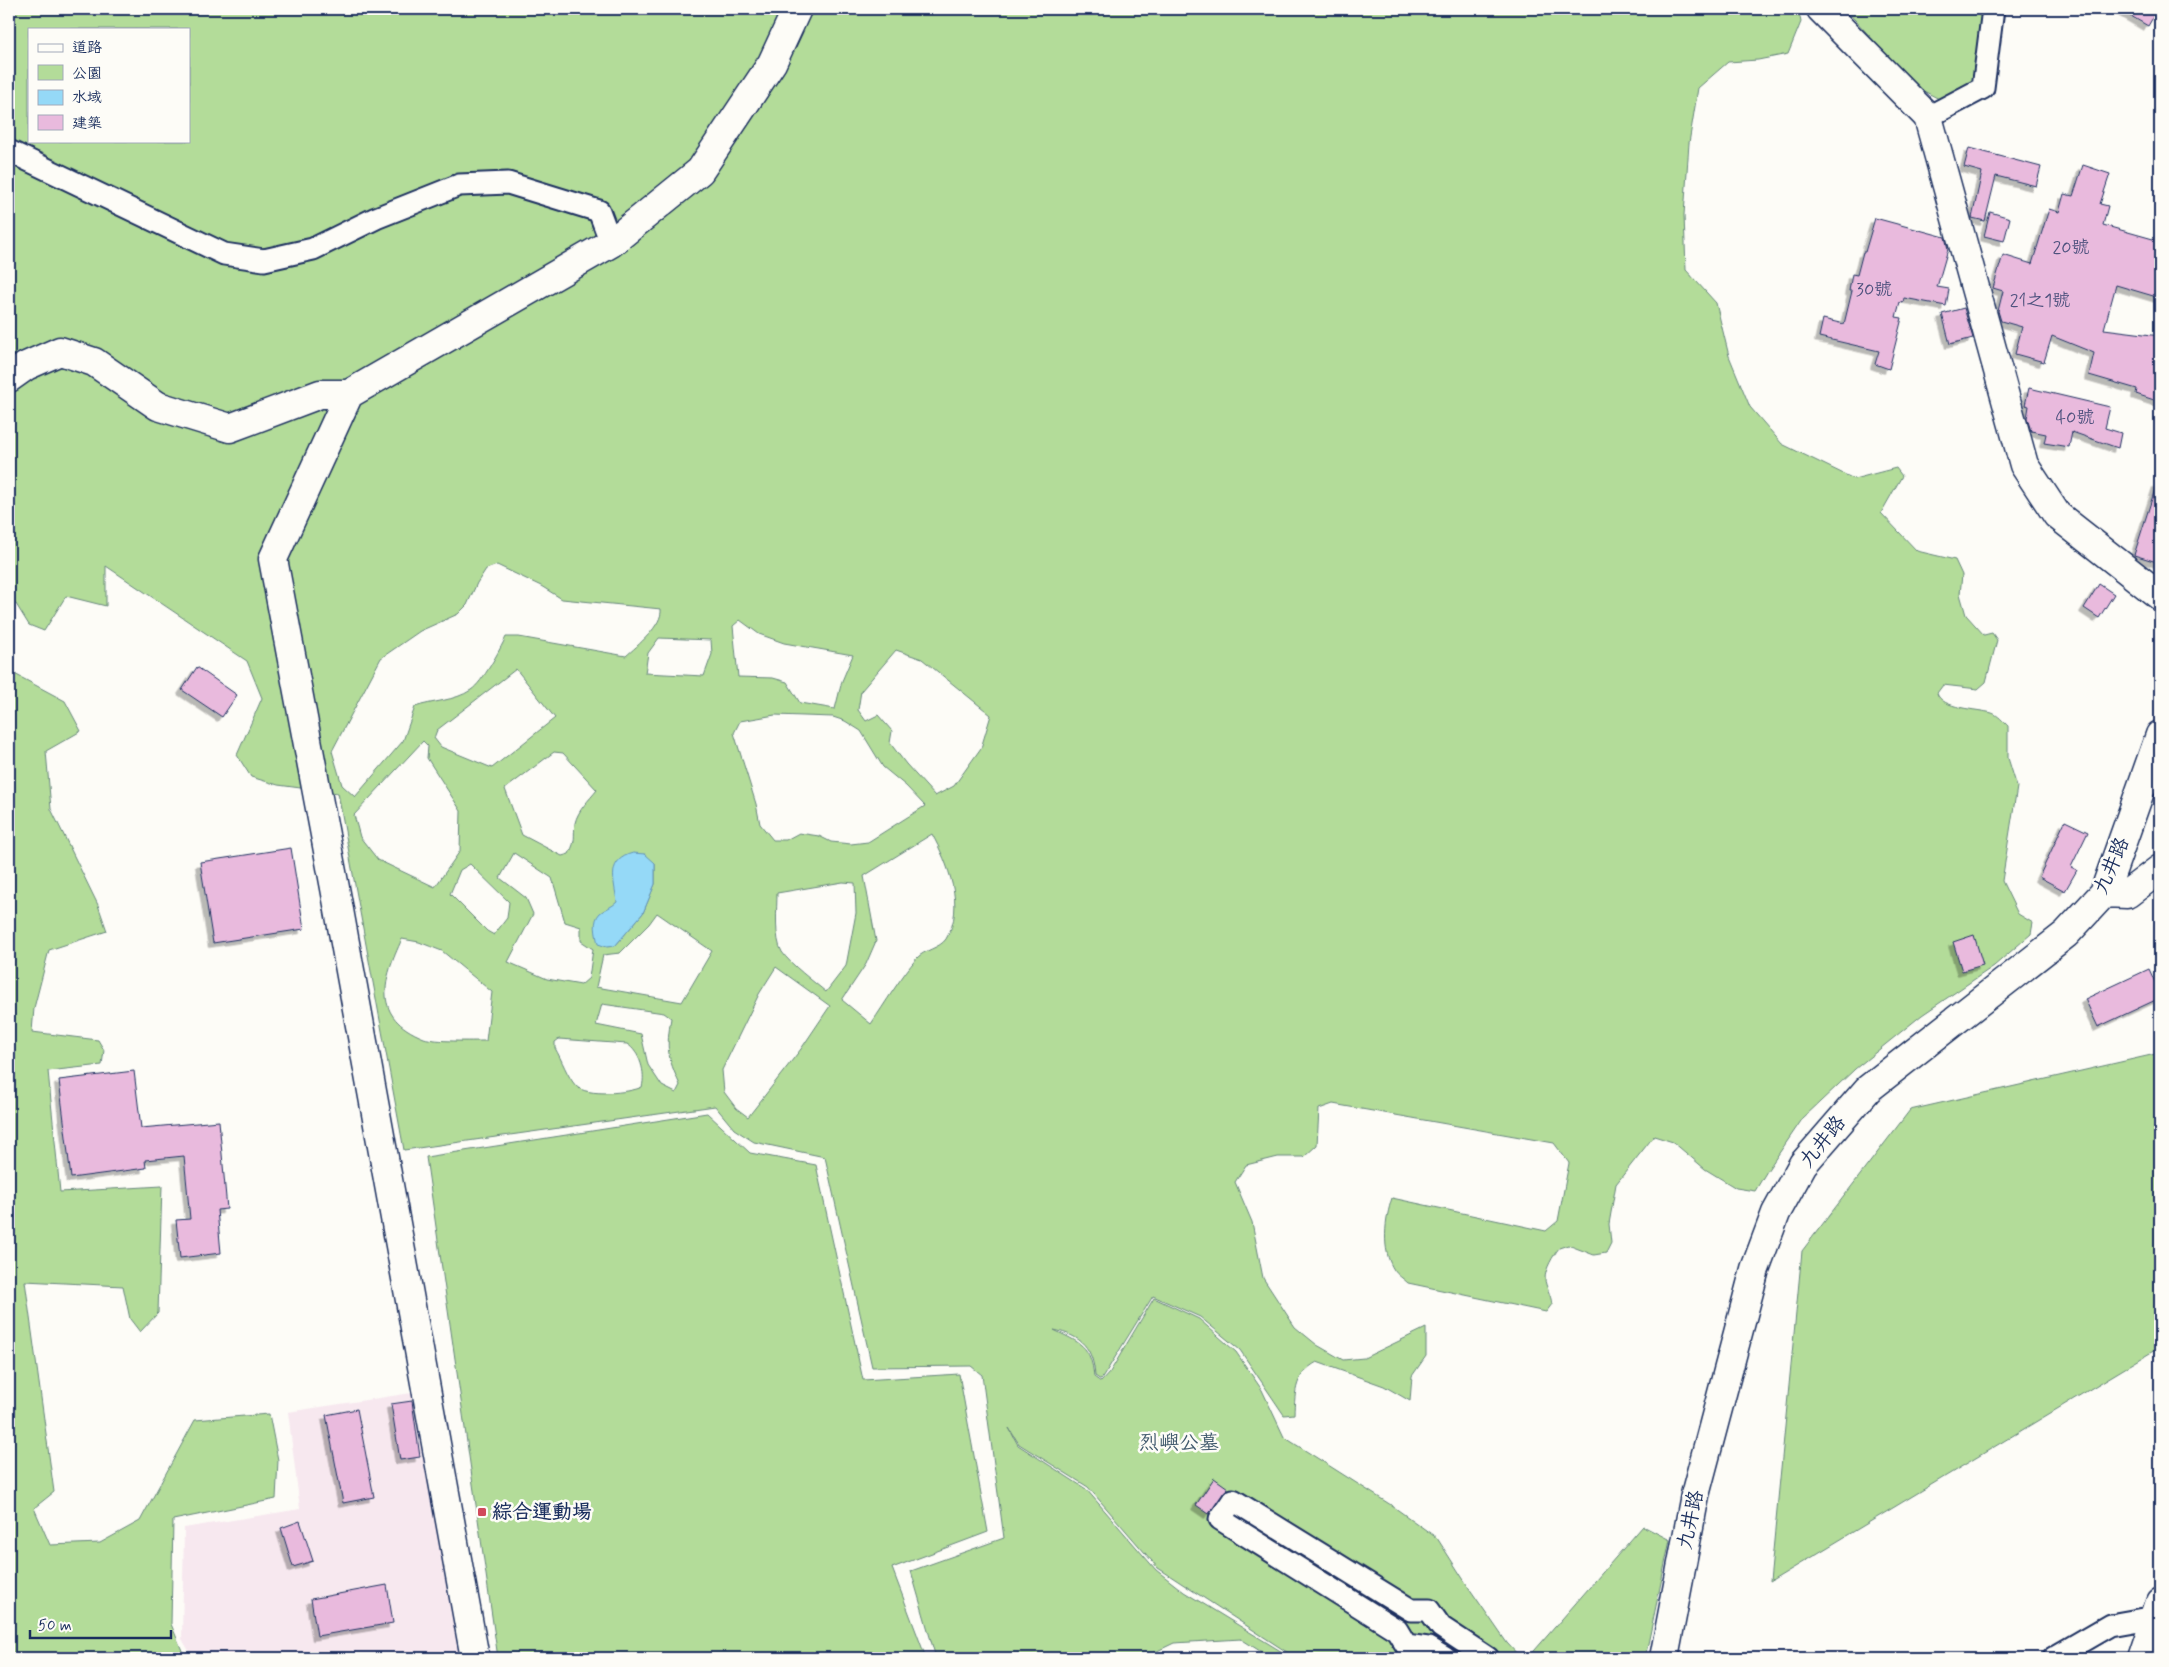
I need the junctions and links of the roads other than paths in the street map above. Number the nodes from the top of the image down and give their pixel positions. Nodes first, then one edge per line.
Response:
1 (798, 9) edge
2 (1821, 9) edge
3 (1993, 9) edge
4 (1928, 117) junction
5 (9, 151) edge
6 (611, 243) junction
7 (9, 378) edge
8 (349, 394) junction
9 (2160, 596) edge
10 (2160, 734) edge
11 (2160, 868) edge
12 (2104, 894) junction
13 (2158, 1609) edge
14 (475, 1658) edge
15 (1445, 1658) edge
16 (1488, 1658) edge
17 (1664, 1658) edge
18 (2053, 1658) edge
19 (2141, 1658) edge

1 - 6 street
2 - 4 street
3 - 4 street
4 - 9 street
5 - 6 street
6 - 8 street
7 - 8 street
8 - 14 street
10 - 12 street, 九井路
11 - 12 street
12 - 17 street, 九井路
13 - 18 street
13 - 19 street
15 - 16 street

